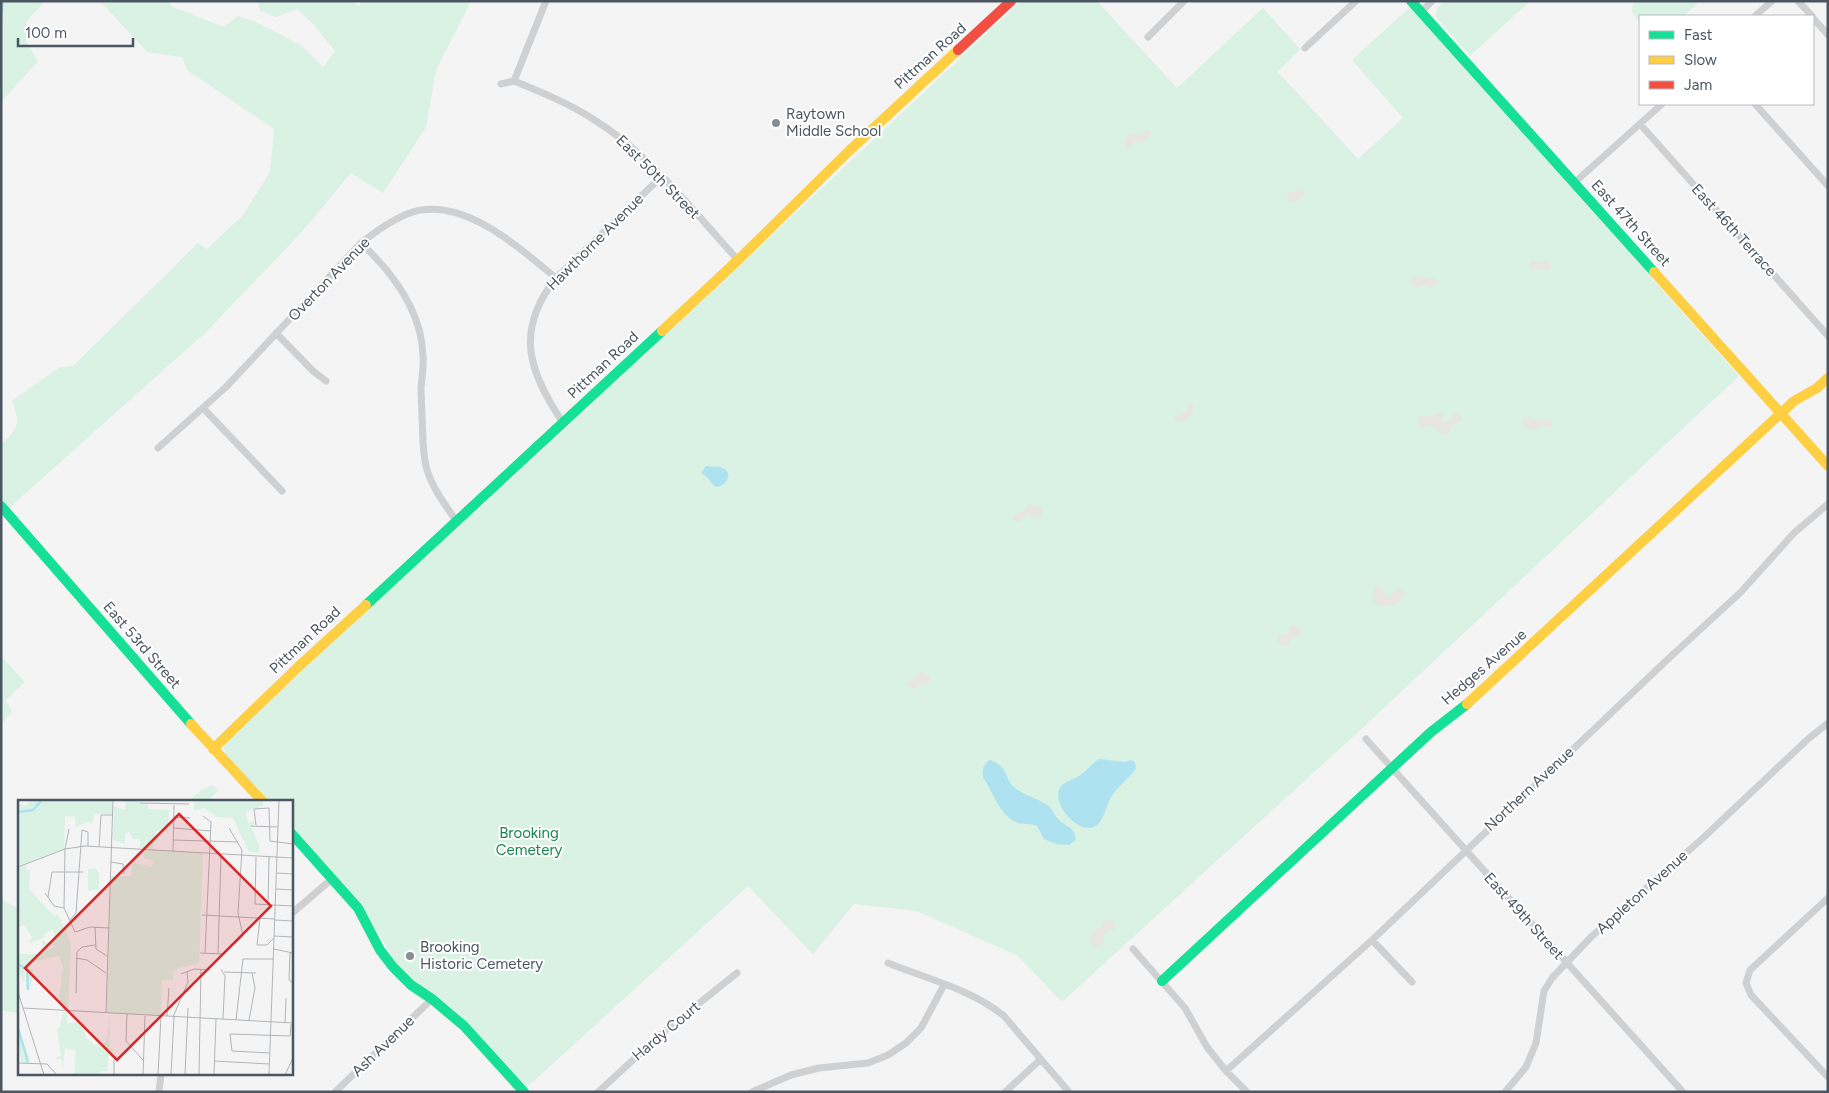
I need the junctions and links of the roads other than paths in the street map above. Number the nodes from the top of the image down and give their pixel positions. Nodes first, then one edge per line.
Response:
1 (546, 1) edge
2 (1011, 1) edge
3 (1184, 1) edge
4 (1356, 1) edge
5 (1411, 1) edge
6 (1432, 1) edge
7 (1772, 1) edge
8 (1798, 1) edge
9 (1420, 12) junction
10 (1757, 15) edge
11 (1810, 15) edge
12 (1814, 19) edge
13 (1828, 35) edge
14 (1148, 37) dead end
15 (1305, 48) dead end
16 (514, 81) junction
17 (502, 84) dead end
18 (1661, 105) edge
19 (1756, 105) edge
20 (1640, 124) junction
21 (661, 177) junction
22 (1574, 183) junction
23 (1828, 186) edge
24 (361, 243) junction
25 (738, 260) junction
26 (556, 278) junction
27 (276, 334) junction
28 (1828, 336) edge
29 (1828, 378) edge
30 (326, 381) dead end
31 (203, 408) junction
32 (1781, 414) junction
33 (563, 424) junction
34 (158, 448) dead end
35 (1828, 466) edge
36 (282, 491) dead end
37 (1828, 504) edge
38 (1, 506) edge
39 (457, 522) junction
40 (1828, 723) edge
41 (1366, 740) dead end
42 (213, 749) junction
43 (1392, 768) junction
44 (261, 800) edge
45 (292, 834) edge
46 (1465, 850) junction
47 (333, 878) junction
48 (1828, 898) edge
49 (292, 913) edge
50 (1372, 940) junction
51 (1133, 949) dead end
52 (1566, 963) junction
53 (888, 964) dead end
54 (737, 973) dead end
55 (1162, 981) junction
56 (1412, 982) dead end
57 (944, 985) junction
58 (432, 1000) junction
59 (1041, 1059) junction
60 (1226, 1071) junction
61 (1826, 1072) edge
62 (160, 1076) edge
63 (159, 1092) edge
64 (335, 1092) edge
65 (524, 1092) edge
66 (598, 1092) edge
67 (752, 1092) edge
68 (1005, 1092) edge
69 (1069, 1092) edge
70 (1247, 1092) edge
71 (1505, 1092) edge
72 (1683, 1092) edge

1 - 16 street
2 - 25 street, Pittman Road
3 - 14 street
4 - 15 street
5 - 9 street, East 47th Street
6 - 9 street
7 - 10 street
8 - 11 street
9 - 22 street, East 47th Street
12 - 13 street
16 - 17 street
16 - 21 street, East 50th Street
18 - 20 street
19 - 23 street
20 - 22 street
20 - 28 street, East 46th Terrace
21 - 25 street, East 50th Street
21 - 26 street, Hawthorne Avenue
22 - 32 street, East 47th Street
24 - 26 street, Overton Avenue
24 - 27 street, Overton Avenue
24 - 39 street
25 - 33 street, Pittman Road
26 - 33 street, Hawthorne Avenue
27 - 30 street
27 - 31 street, Overton Avenue
29 - 32 street, Hedges Avenue
31 - 34 street, Overton Avenue
31 - 36 street
32 - 35 street, East 47th Street
32 - 43 street, Hedges Avenue
33 - 39 street, Pittman Road
37 - 46 street, Northern Avenue
38 - 42 street, East 53rd Street
39 - 42 street, Pittman Road
40 - 52 street, Appleton Avenue
41 - 43 street, East 49th Street
42 - 44 street, East 53rd Street
43 - 46 street, East 49th Street
43 - 55 street, Hedges Avenue
45 - 47 street
46 - 50 street, Northern Avenue
46 - 52 street, East 49th Street
47 - 49 street
47 - 58 street
48 - 61 street
50 - 56 street
50 - 60 street, Northern Avenue
51 - 55 street
52 - 71 street, Appleton Avenue
52 - 72 street, East 49th Street
53 - 57 street
54 - 66 street, Hardy Court
55 - 60 street
57 - 59 street
57 - 67 street
58 - 64 street, Ash Avenue
58 - 65 street
59 - 68 street
59 - 69 street
60 - 70 street
62 - 63 street

